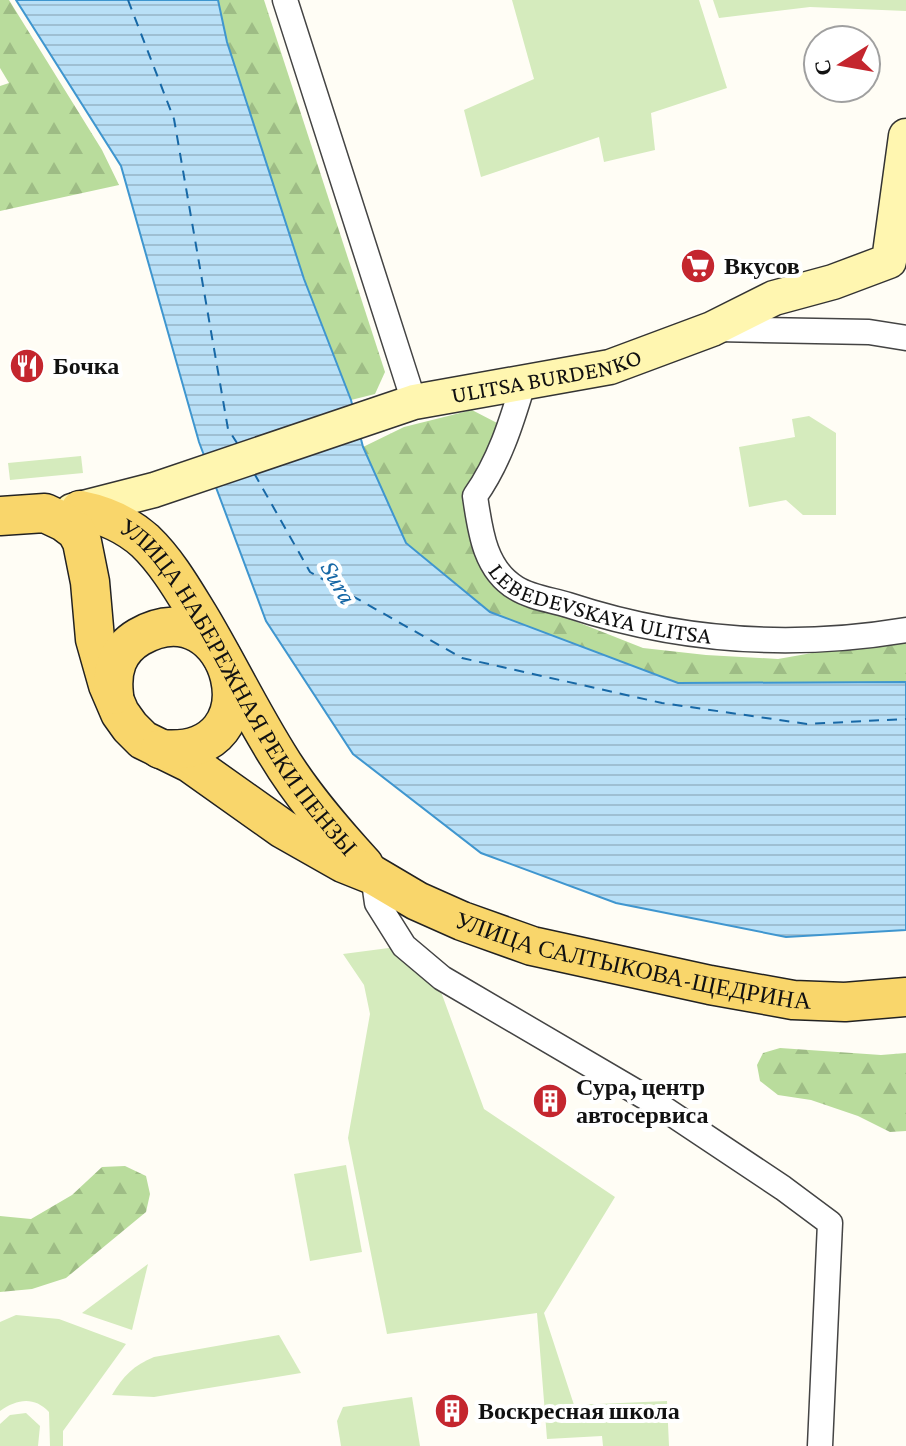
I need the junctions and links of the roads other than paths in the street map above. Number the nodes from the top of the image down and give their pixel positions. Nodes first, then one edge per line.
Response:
1 (285, 0) edge
2 (906, 136) edge
3 (712, 329) junction
4 (906, 338) edge
5 (523, 384) junction
6 (414, 402) junction
7 (62, 511) junction
8 (0, 516) edge
9 (906, 630) edge
10 (222, 655) junction
11 (114, 699) junction
12 (160, 749) junction
13 (373, 875) junction
14 (906, 997) edge
15 (820, 1446) edge

1 - 6 street
2 - 3 street, ULITSA BURDENKO
3 - 4 street, ULITSA BURDENKO
3 - 5 street, ULITSA BURDENKO
5 - 6 street, ULITSA BURDENKO
5 - 9 street, LEBEDEVSKAYA ULITSA
6 - 7 street, ULITSA BURDENKO
7 - 8 main road
7 - 10 main road, УЛИЦА НАБЕРЕЖНАЯ РЕКИ ПЕНЗЫ
7 - 11 main road
10 - 11 main road
10 - 12 main road
10 - 13 main road, УЛИЦА НАБЕРЕЖНАЯ РЕКИ ПЕНЗЫ
11 - 12 main road
12 - 13 main road
13 - 14 main road, УЛИЦА САЛТЫКОВА-ЩЕДРИНА
13 - 15 street, УЛИЦА НАБЕРЕЖНАЯ РЕКИ ПЕНЗЫ

